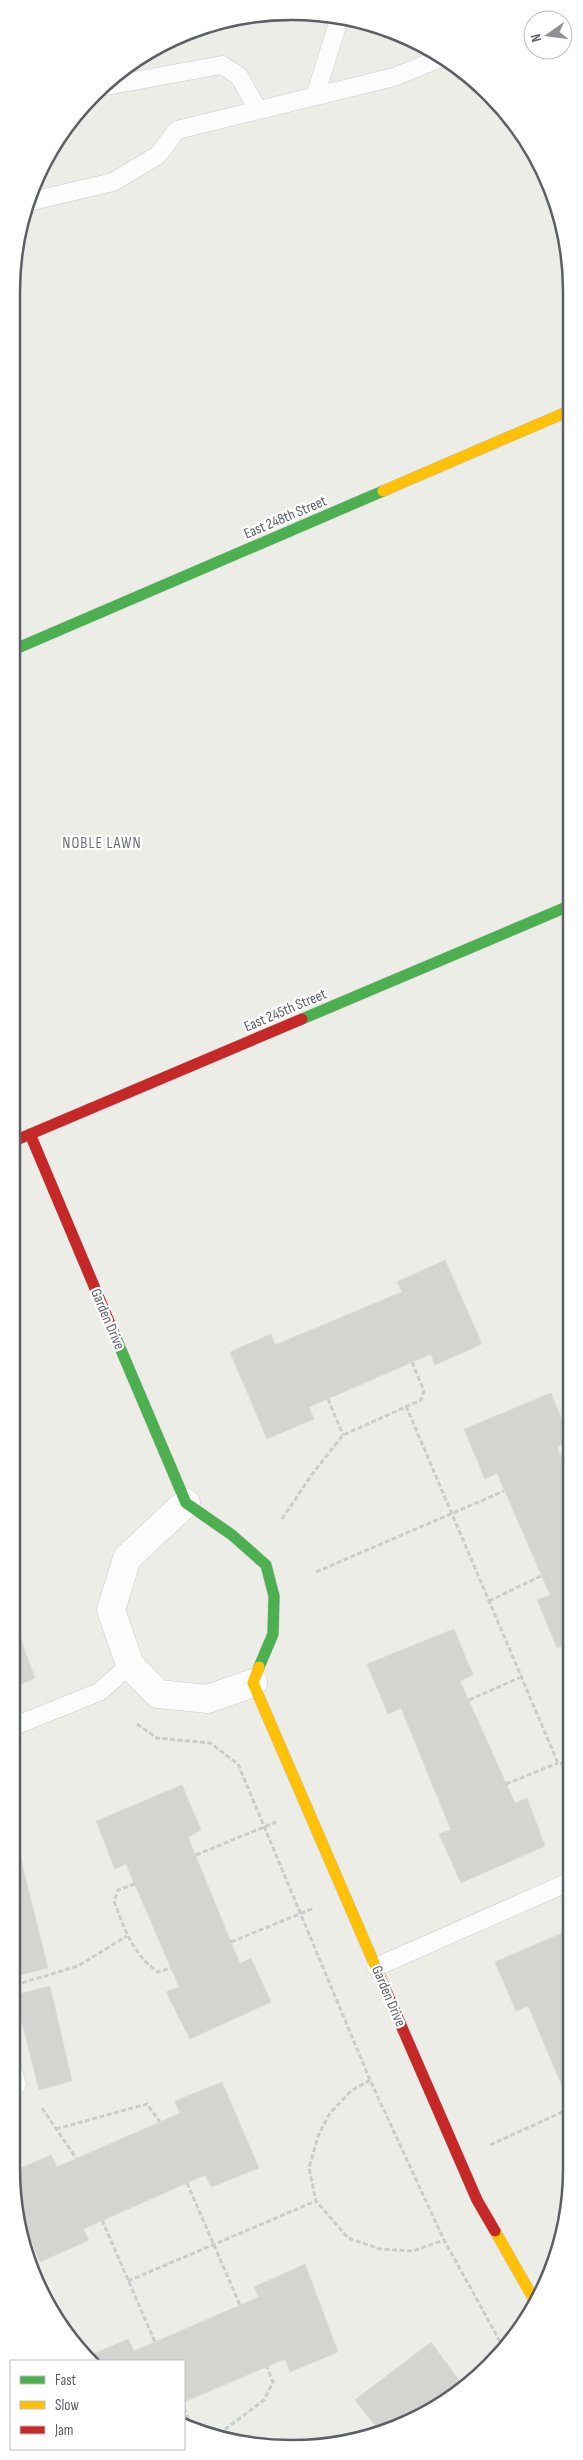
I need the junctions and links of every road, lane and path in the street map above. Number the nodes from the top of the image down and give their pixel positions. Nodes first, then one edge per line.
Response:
1 (338, 24) edge
2 (434, 61) edge
3 (116, 84) edge
4 (315, 96) junction
5 (258, 110) junction
6 (36, 200) edge
7 (563, 415) edge
8 (20, 647) edge
9 (563, 909) edge
10 (30, 1134) junction
11 (20, 1138) edge
12 (412, 1362) dead end
13 (328, 1398) dead end
14 (406, 1406) junction
15 (344, 1435) junction
16 (504, 1491) dead end
17 (186, 1503) junction
18 (452, 1514) junction
19 (282, 1519) dead end
20 (316, 1572) dead end
21 (541, 1576) dead end
22 (489, 1601) junction
23 (130, 1665) junction
24 (521, 1677) junction
25 (253, 1683) junction
26 (469, 1700) dead end
27 (134, 1722) dead end
28 (20, 1725) edge
29 (558, 1763) junction
30 (563, 1764) edge
31 (506, 1784) dead end
32 (282, 1819) dead end
33 (264, 1827) junction
34 (196, 1855) dead end
35 (135, 1884) dead end
36 (563, 1885) edge
37 (322, 1905) dead end
38 (301, 1914) junction
39 (127, 1936) junction
40 (231, 1942) dead end
41 (376, 1966) junction
42 (172, 1968) dead end
43 (20, 1984) edge
44 (370, 2080) junction
45 (42, 2108) dead end
46 (563, 2112) edge
47 (160, 2122) dead end
48 (56, 2129) junction
49 (485, 2147) dead end
50 (76, 2158) dead end
51 (187, 2183) dead end
52 (316, 2201) junction
53 (102, 2220) dead end
54 (444, 2240) junction
55 (214, 2244) junction
56 (128, 2281) junction
57 (532, 2295) edge
58 (240, 2306) dead end
59 (155, 2342) dead end
60 (500, 2342) edge
61 (268, 2367) dead end
62 (222, 2431) edge

1 - 4 lane
2 - 4 lane
3 - 5 lane
4 - 5 lane
5 - 6 lane
7 - 8 street, East 248th Street
9 - 10 street, East 245th Street
10 - 11 street, East 245th Street
10 - 17 street, Garden Drive
12 - 14 path
13 - 15 path
14 - 15 path
14 - 18 path
15 - 19 path
16 - 18 path
17 - 23 street
17 - 25 street
18 - 20 path
18 - 22 path
21 - 22 path
22 - 24 path
23 - 25 street
23 - 28 lane
24 - 26 path
24 - 29 path
25 - 41 street, Garden Drive
27 - 33 path
29 - 30 path
29 - 31 path
32 - 33 path
33 - 34 path
33 - 38 path
35 - 39 path
36 - 41 lane
37 - 38 path
38 - 40 path
38 - 44 path
39 - 42 path
39 - 43 path
41 - 57 street, Garden Drive
44 - 52 path
44 - 54 path
45 - 48 path
46 - 49 path
47 - 48 path
48 - 50 path
51 - 55 path
52 - 54 path
52 - 55 path
53 - 56 path
54 - 60 path
55 - 56 path
55 - 58 path
56 - 59 path
61 - 62 path

